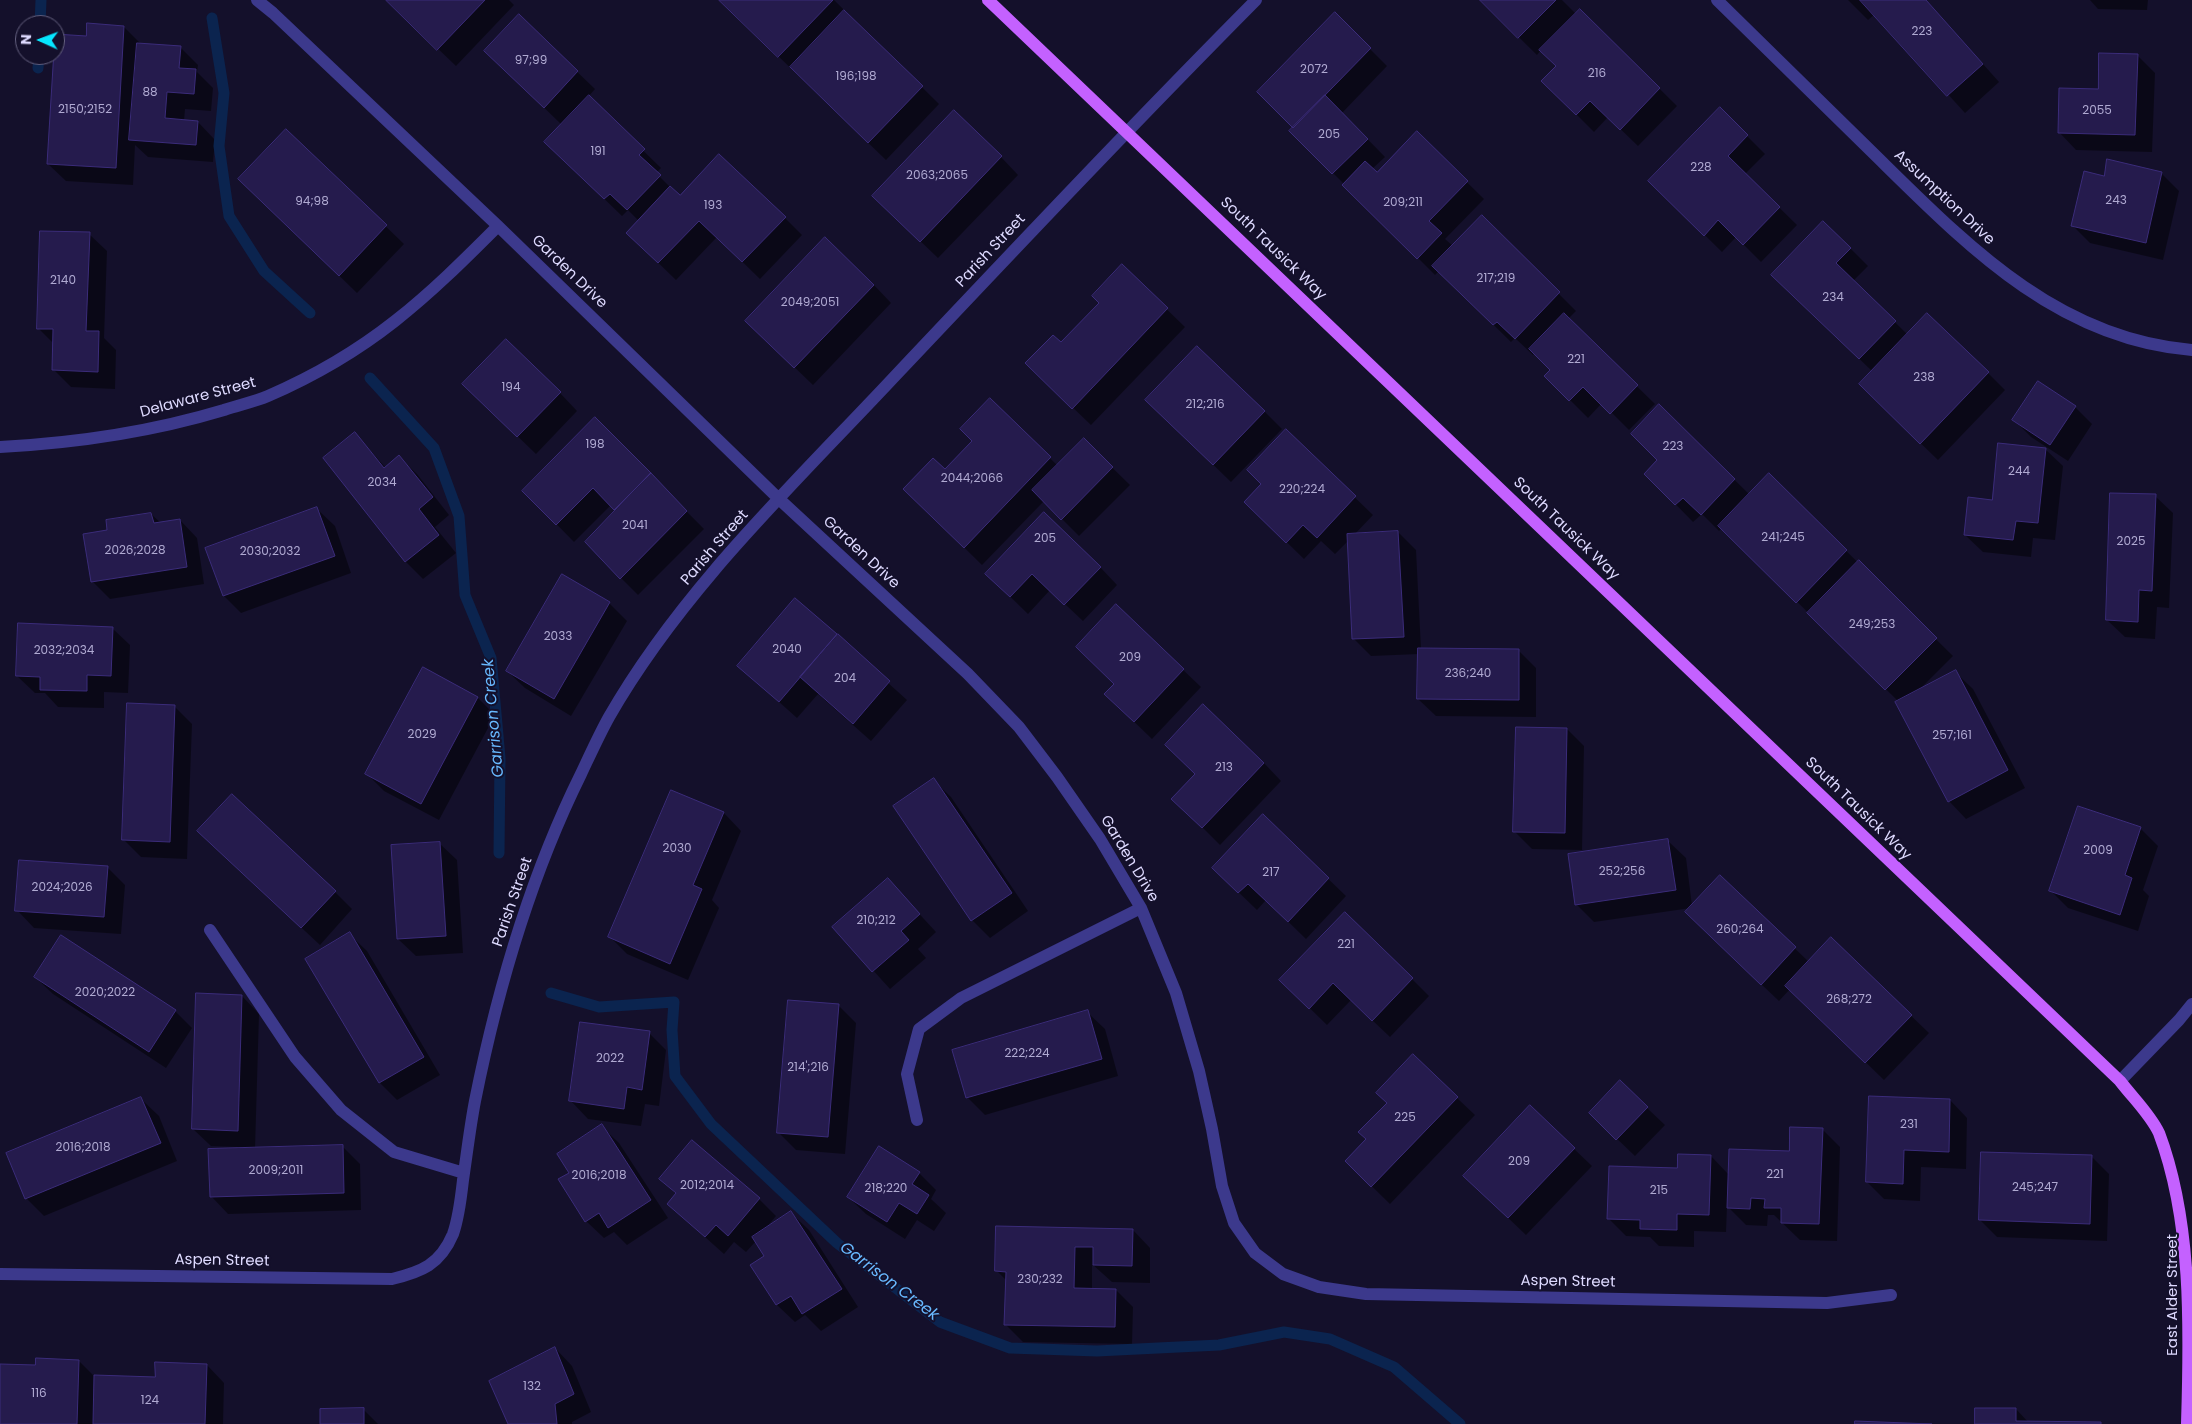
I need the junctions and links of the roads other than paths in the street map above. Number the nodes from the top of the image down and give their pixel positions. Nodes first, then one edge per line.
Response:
1 (257, 0) edge
2 (988, 0) edge
3 (1256, 0) edge
4 (1717, 0) edge
5 (1126, 131) junction
6 (498, 226) junction
7 (2192, 350) edge
8 (0, 447) edge
9 (779, 499) junction
10 (1141, 908) junction
11 (210, 930) dead end
12 (2192, 1004) edge
13 (2120, 1081) junction
14 (917, 1120) dead end
15 (464, 1173) junction
16 (1255, 1253) joint
17 (439, 1259) joint
18 (0, 1274) edge
19 (1891, 1295) dead end
20 (2187, 1424) edge

1 - 6 street, Garden Drive
2 - 5 main road, South Tausick Way
3 - 5 street, Parish Street
4 - 7 street, Assumption Drive
5 - 9 street, Parish Street
5 - 13 main road, South Tausick Way
6 - 8 street, Delaware Street
6 - 9 street, Garden Drive
9 - 10 street, Garden Drive
9 - 15 street, Parish Street
10 - 14 street
10 - 16 street, Garden Drive
11 - 15 street
12 - 13 street
13 - 20 main road, East Alder Street
15 - 17 street, Parish Street
16 - 19 street, Aspen Street
17 - 18 street, Aspen Street

